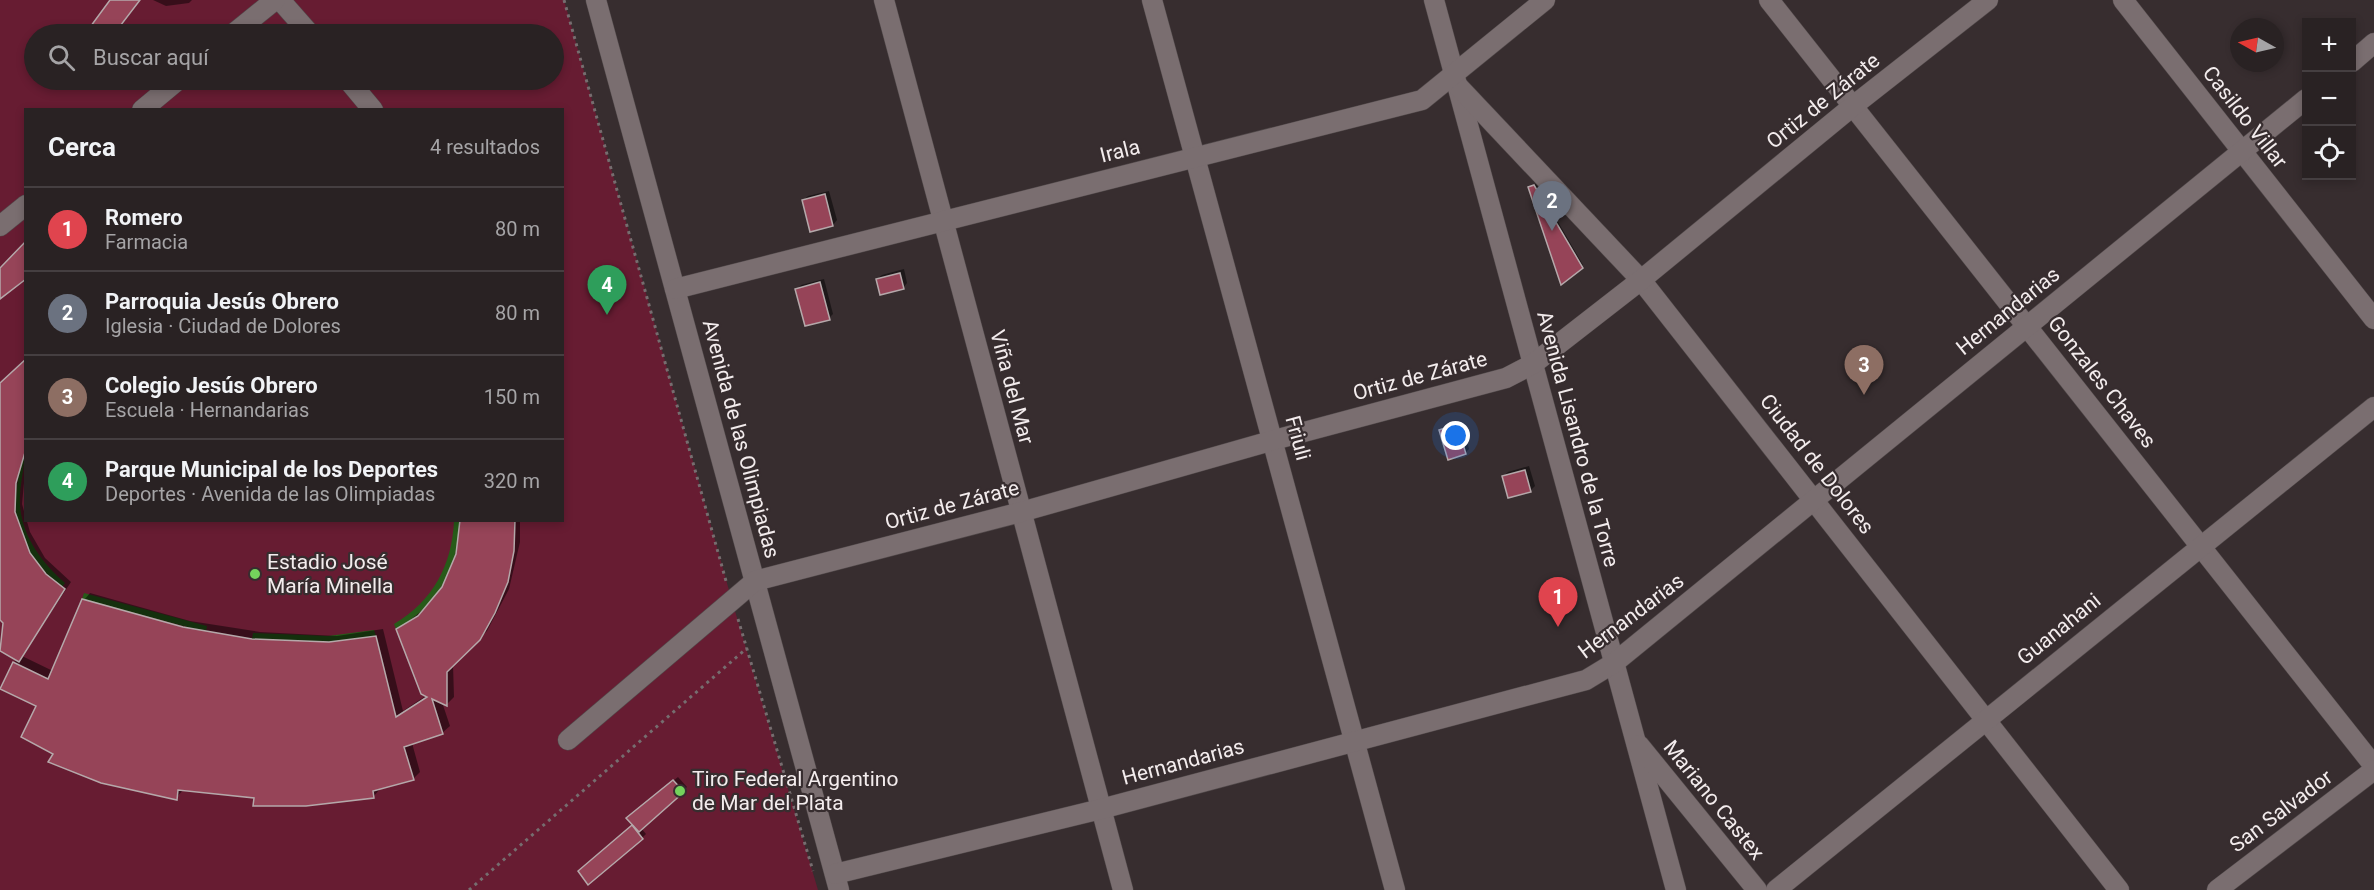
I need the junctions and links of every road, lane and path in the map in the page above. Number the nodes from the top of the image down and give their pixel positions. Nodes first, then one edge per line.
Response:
1 (275, 0) edge
2 (280, 0) edge
3 (564, 0) edge
4 (884, 0) edge
5 (1152, 0) edge
6 (1434, 0) edge
7 (1545, 0) edge
8 (1769, 0) edge
9 (1988, 0) edge
10 (2123, 0) edge
11 (599, 1) edge
12 (245, 24) edge
13 (301, 24) edge
14 (2374, 43) edge
15 (2356, 59) edge
16 (1456, 81) junction
17 (166, 90) edge
18 (356, 90) edge
19 (2302, 103) edge
20 (1853, 106) junction
21 (144, 108) edge
22 (371, 108) edge
23 (2242, 152) junction
24 (1194, 157) junction
25 (24, 207) edge
26 (943, 220) junction
27 (0, 226) edge
28 (1641, 280) junction
29 (675, 289) junction
30 (2374, 319) edge
31 (2027, 326) junction
32 (1533, 364) junction
33 (2374, 407) edge
34 (1274, 440) junction
35 (1815, 500) junction
36 (1021, 512) junction
37 (2200, 546) junction
38 (755, 581) junction
39 (732, 601) junction
40 (747, 648) junction
41 (1614, 663) junction
42 (1987, 718) junction
43 (568, 740) dead end
44 (1356, 740) junction
45 (1635, 740) junction
46 (2374, 768) edge
47 (1101, 809) junction
48 (815, 880) dead end
49 (837, 882) edge
50 (469, 890) edge
51 (1123, 890) edge
52 (1395, 890) edge
53 (1676, 890) edge
54 (1757, 890) edge
55 (1776, 890) edge
56 (2119, 890) edge
57 (2217, 890) edge

1 - 12 street
2 - 13 street
3 - 39 path
4 - 26 street, Viña del Mar
5 - 24 street, Friuli
6 - 16 street, Avenida Lisandro de la Torre
7 - 16 street, Irala
8 - 20 street, Gonzales Chaves
9 - 20 street, Ortiz de Zárate
10 - 23 street, Casildo Villar
11 - 29 street, Avenida de las Olimpiadas
14 - 15 street
16 - 24 street, Irala
16 - 28 street, Ciudad de Dolores
16 - 32 street, Avenida Lisandro de la Torre
17 - 21 street
18 - 22 street
19 - 23 street, Hernandarias
20 - 28 street, Ortiz de Zárate
20 - 31 street, Gonzales Chaves
23 - 30 street, Casildo Villar
23 - 31 street, Hernandarias
24 - 26 street, Irala
24 - 34 street, Friuli
25 - 27 street
26 - 29 street, Irala
26 - 36 street, Viña del Mar
28 - 32 street, Ortiz de Zárate
28 - 35 street, Ciudad de Dolores
29 - 38 street, Avenida de las Olimpiadas
31 - 35 street, Hernandarias
31 - 37 street, Gonzales Chaves
32 - 34 street, Ortiz de Zárate
32 - 41 street, Avenida Lisandro de la Torre
33 - 37 street, Guanahani
34 - 36 street, Ortiz de Zárate
34 - 44 street, Friuli
35 - 41 street, Hernandarias
35 - 42 street, Ciudad de Dolores
36 - 38 street, Ortiz de Zárate
36 - 47 street, Viña del Mar
37 - 42 street, Guanahani
37 - 46 street, Gonzales Chaves
38 - 39 street
38 - 49 street, Avenida de las Olimpiadas
39 - 40 path
39 - 43 street
40 - 48 path
40 - 50 path
41 - 44 street, Hernandarias
41 - 45 street, Avenida Lisandro de la Torre
42 - 55 street, Guanahani
42 - 56 street, Ciudad de Dolores
44 - 47 street, Hernandarias
44 - 52 street, Friuli
45 - 53 street, Avenida Lisandro de la Torre
45 - 54 street, Mariano Castex
46 - 57 street, San Salvador
47 - 49 street, Hernandarias
47 - 51 street, Viña del Mar

